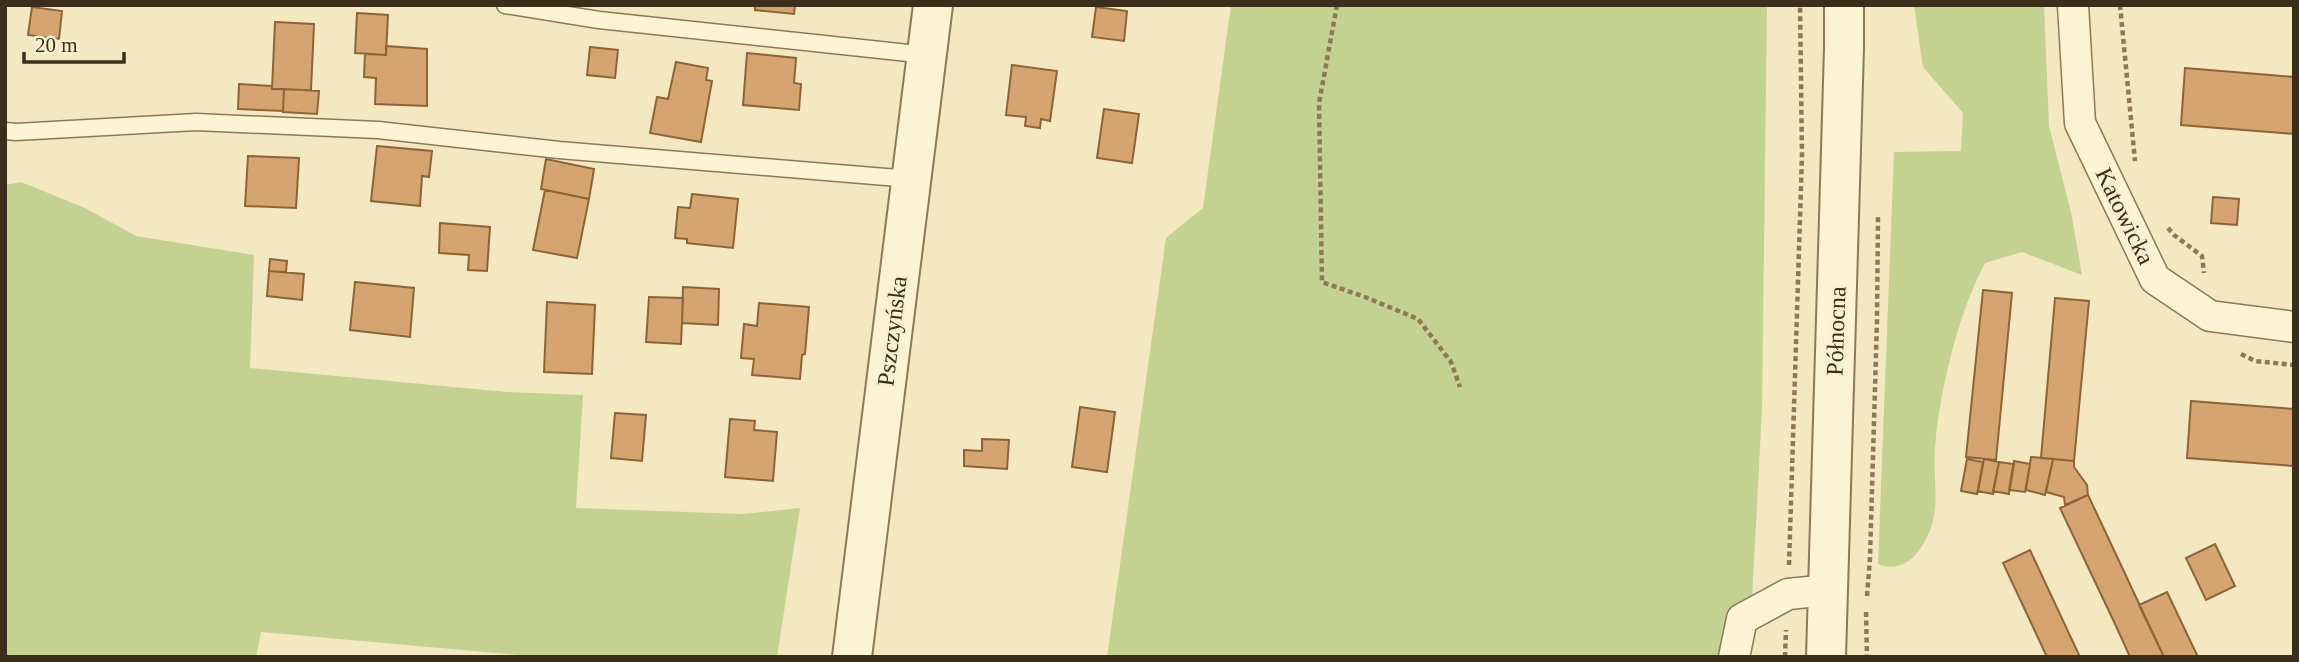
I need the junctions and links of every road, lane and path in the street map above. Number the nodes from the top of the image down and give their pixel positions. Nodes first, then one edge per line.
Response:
1 (505, 5) edge
2 (933, 5) edge
3 (1337, 5) edge
4 (1800, 5) edge
5 (1844, 5) edge
6 (2073, 5) edge
7 (2120, 5) edge
8 (927, 55) junction
9 (5, 131) edge
10 (2136, 168) dead end
11 (910, 179) junction
12 (1878, 210) dead end
13 (2167, 226) dead end
14 (2210, 316) junction
15 (2294, 327) edge
16 (2294, 365) edge
17 (1460, 387) dead end
18 (1829, 590) junction
19 (1788, 594) junction
20 (852, 657) edge
21 (1734, 657) edge
22 (1785, 657) edge
23 (1826, 657) edge
24 (1867, 657) edge

1 - 8 lane
2 - 8 street, Pszczyńska
3 - 17 path
4 - 19 path
5 - 18 street, Północna
6 - 14 street, Katowicka
7 - 10 path
8 - 11 street, Pszczyńska
9 - 11 lane
11 - 20 street, Pszczyńska
12 - 24 path
13 - 14 path
14 - 15 street, Katowicka
14 - 16 path
18 - 19 street
18 - 23 street, Północna
19 - 21 street
19 - 22 path

